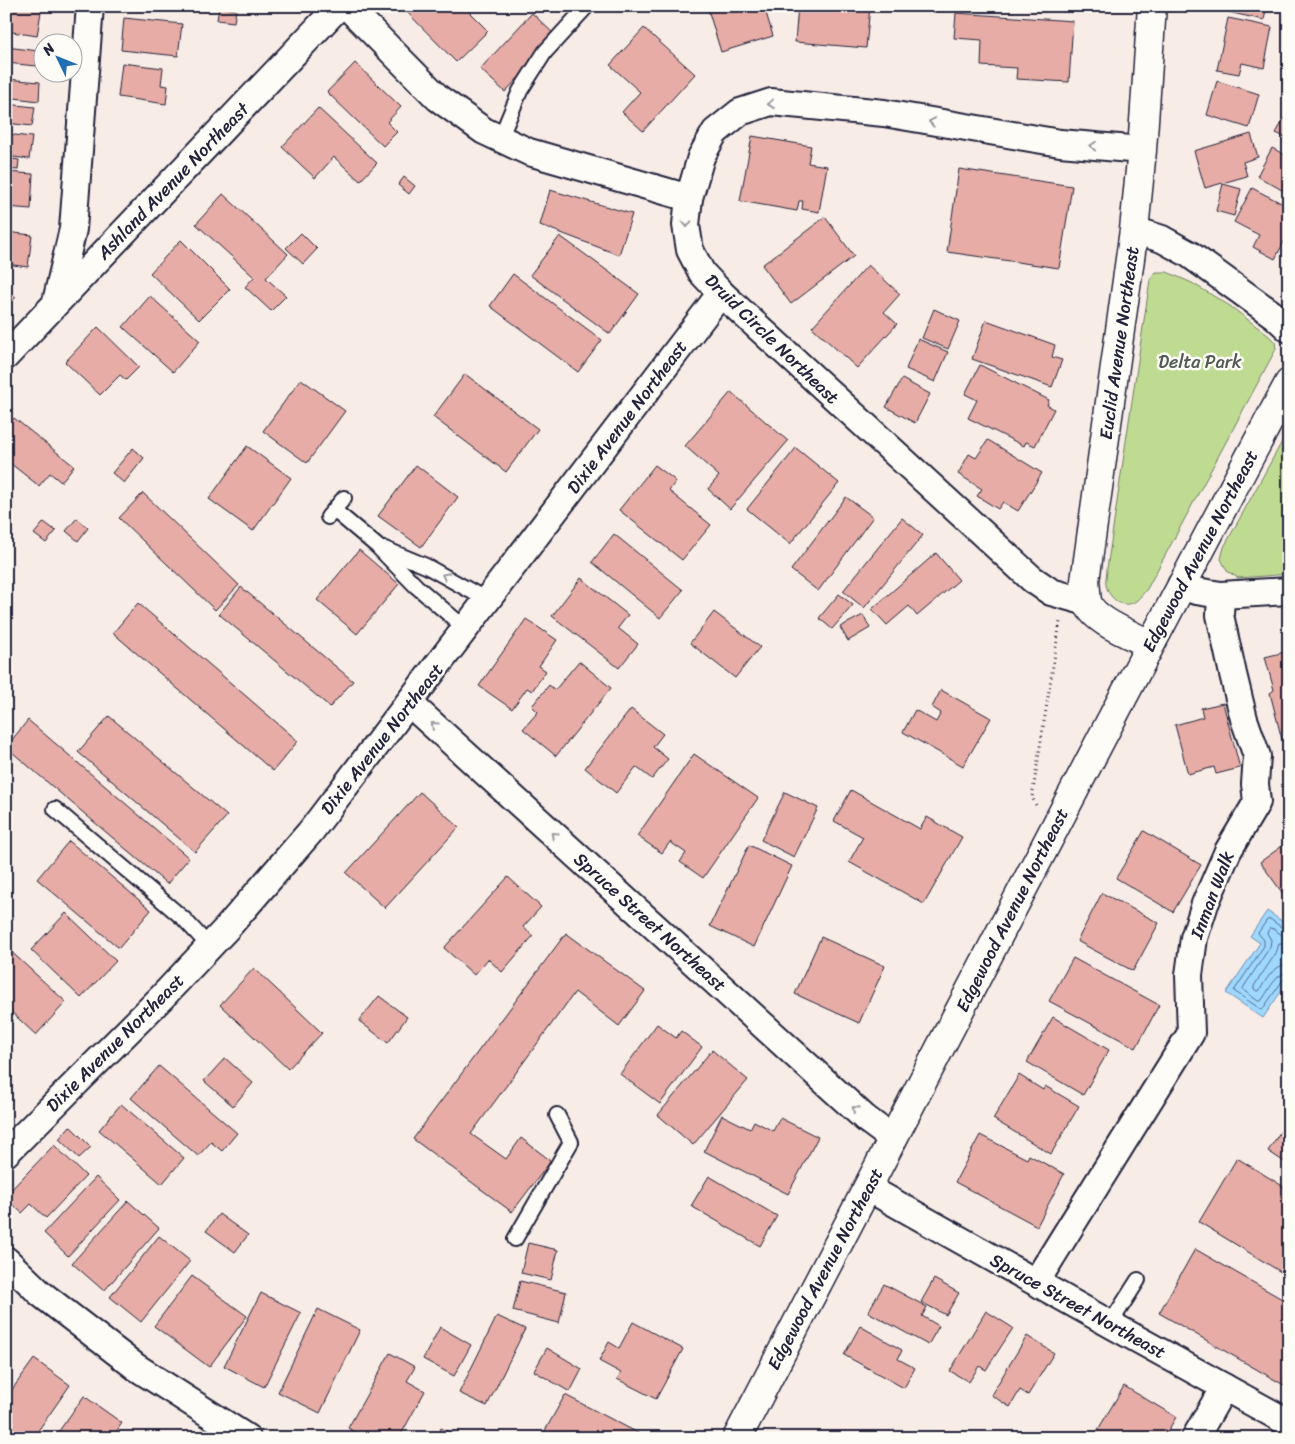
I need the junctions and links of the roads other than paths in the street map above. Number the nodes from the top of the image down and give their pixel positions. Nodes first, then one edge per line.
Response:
1 (90, 6) edge
2 (339, 6) edge
3 (347, 6) edge
4 (587, 6) edge
5 (1152, 6) edge
6 (500, 138) junction
7 (1142, 150) junction
8 (689, 198) junction
9 (1134, 230) junction
10 (721, 294) junction
11 (56, 303) junction
12 (1289, 329) edge
13 (6, 356) edge
14 (1289, 383) edge
15 (344, 498) dead end
16 (377, 546) junction
17 (1180, 585) junction
18 (1289, 591) edge
19 (1221, 596) junction
20 (1076, 599) junction
21 (488, 600) junction
22 (466, 629) junction
23 (1150, 644) junction
24 (409, 703) junction
25 (55, 809) dead end
26 (209, 946) junction
27 (557, 1116) dead end
28 (893, 1139) junction
29 (6, 1153) edge
30 (868, 1188) junction
31 (515, 1239) dead end
32 (6, 1260) edge
33 (1138, 1280) dead end
34 (1036, 1282) junction
35 (1110, 1324) junction
36 (1224, 1387) junction
37 (1289, 1423) edge
38 (247, 1438) edge
39 (737, 1438) edge
40 (1195, 1438) edge

1 - 11 street
2 - 11 street, Ashland Avenue Northeast
3 - 6 street
4 - 6 lane
5 - 7 main road, Euclid Avenue Northeast
6 - 8 street
7 -> 8 street, Druid Circle Northeast
7 - 9 main road, Euclid Avenue Northeast
8 -> 10 street, Druid Circle Northeast
9 - 12 street
9 - 20 main road, Euclid Avenue Northeast
10 - 20 street, Druid Circle Northeast
10 - 21 street, Dixie Avenue Northeast
11 - 13 street, Ashland Avenue Northeast
14 - 17 main road, Edgewood Avenue Northeast
15 - 16 lane
21 -> 16 lane
16 - 22 lane
17 - 19 street
17 - 23 main road, Edgewood Avenue Northeast
18 - 19 street
19 - 34 street, Inman Walk
20 - 23 main road
21 - 22 street, Dixie Avenue Northeast
22 - 24 street, Dixie Avenue Northeast
23 - 28 main road, Edgewood Avenue Northeast
24 - 26 street, Dixie Avenue Northeast
28 -> 24 street, Spruce Street Northeast
25 - 26 lane
26 - 29 street, Dixie Avenue Northeast
27 - 31 lane
28 - 30 main road, Edgewood Avenue Northeast
30 - 34 street, Spruce Street Northeast
30 - 39 main road, Edgewood Avenue Northeast
32 - 38 street
33 - 35 lane
34 - 35 street, Spruce Street Northeast
35 - 36 street, Spruce Street Northeast
36 - 37 street, Spruce Street Northeast
36 - 40 street

